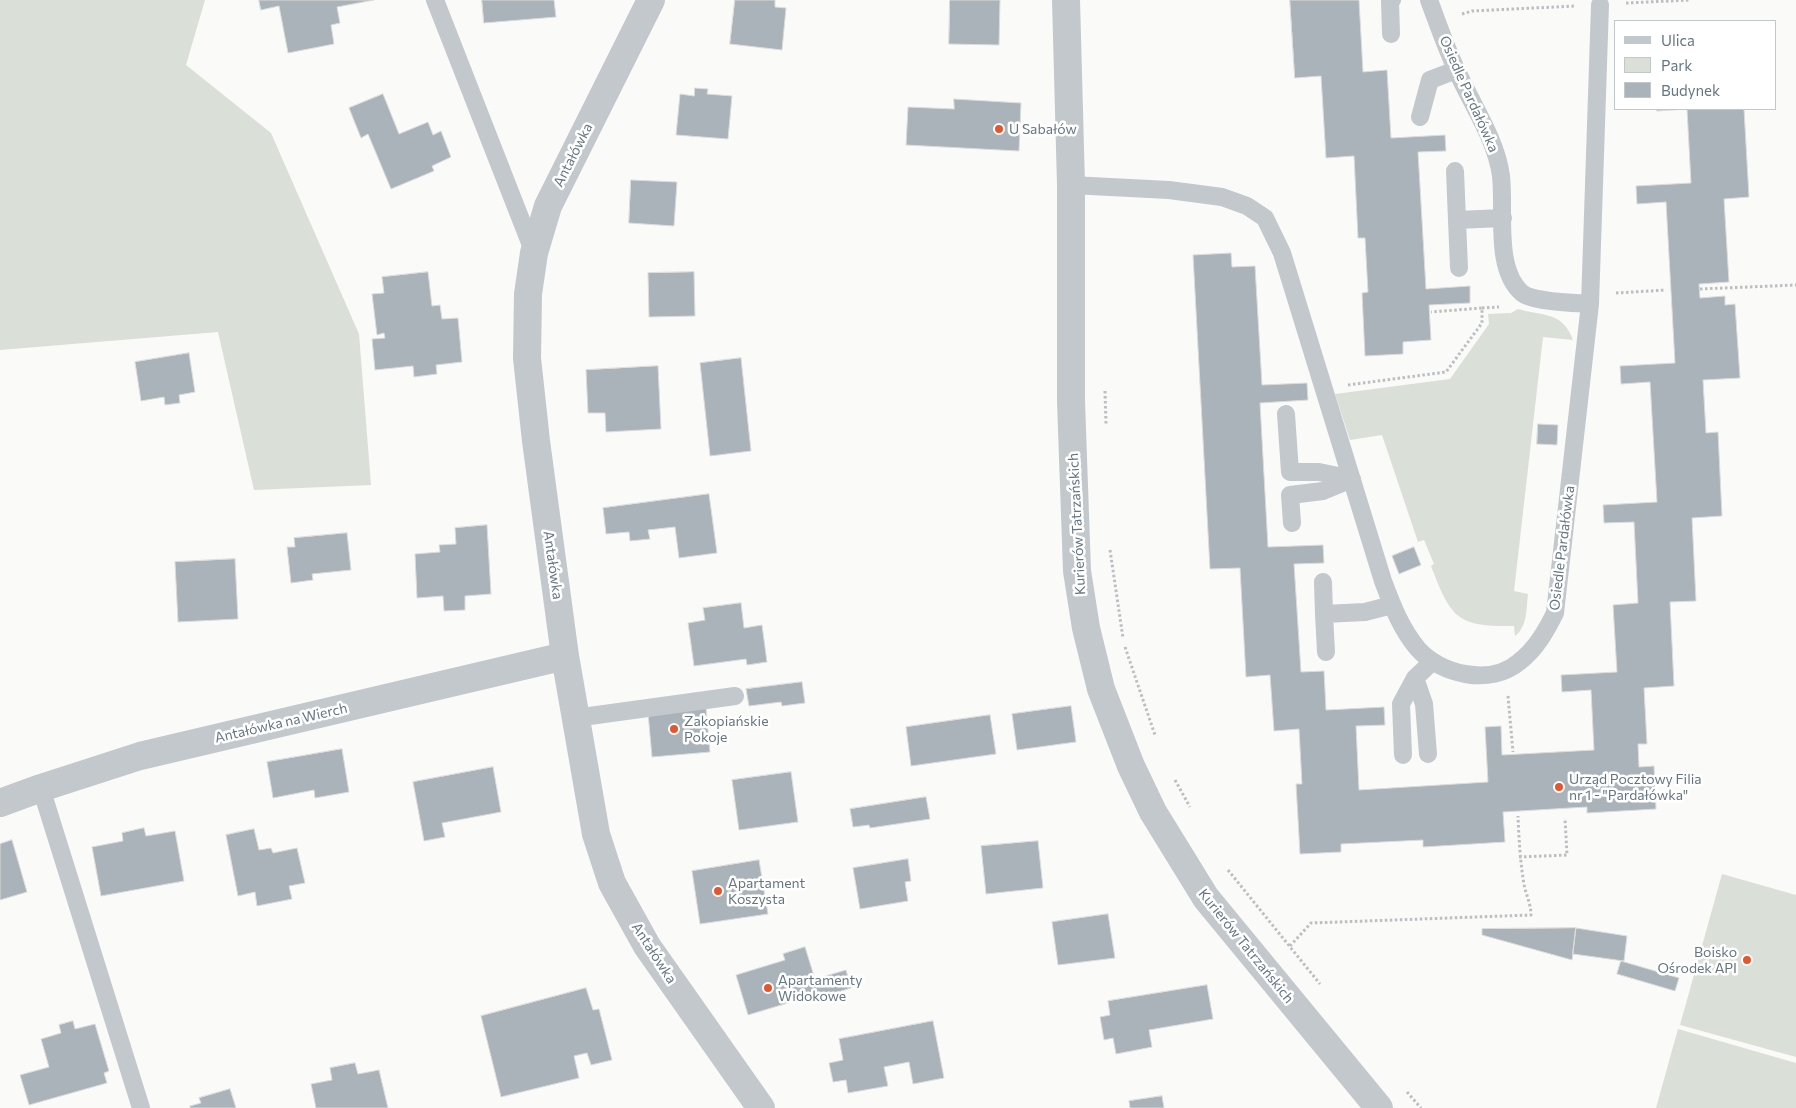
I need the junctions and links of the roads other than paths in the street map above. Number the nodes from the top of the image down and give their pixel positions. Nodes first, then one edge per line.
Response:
1 (435, 0) edge
2 (651, 0) edge
3 (1066, 0) edge
4 (1392, 0) edge
5 (1429, 0) edge
6 (1600, 5) road end
7 (1391, 34) dead end
8 (1456, 70) junction
9 (1420, 117) dead end
10 (1455, 171) dead end
11 (1071, 185) junction
12 (1503, 218) junction
13 (1457, 220) junction
14 (534, 253) junction
15 (1458, 268) dead end
16 (1590, 299) junction
17 (1286, 414) dead end
18 (1352, 479) junction
19 (1292, 523) dead end
20 (1323, 582) dead end
21 (1392, 605) junction
22 (1324, 614) junction
23 (1326, 652) dead end
24 (565, 656) junction
25 (1432, 662) junction
26 (1415, 678) junction
27 (735, 696) dead end
28 (575, 718) junction
29 (1428, 754) dead end
30 (1403, 755) dead end
31 (41, 788) junction
32 (0, 803) edge
33 (141, 1108) edge
34 (761, 1108) edge
35 (1379, 1108) edge

1 - 14 lane
2 - 14 street, Antałówka
3 - 11 street, Kurierów Tatrzańskich
4 - 7 lane
5 - 8 lane, Osiedle Pardałówka
6 - 16 lane
8 - 9 lane
8 - 12 lane, Osiedle Pardałówka
10 - 13 lane
11 - 18 lane, Osiedle Pardałówka
11 - 35 street, Kurierów Tatrzańskich
12 - 13 lane
12 - 16 lane, Osiedle Pardałówka
13 - 15 lane
14 - 24 street, Antałówka
16 - 25 lane, Osiedle Pardałówka
17 - 18 lane
18 - 19 lane
18 - 21 lane, Osiedle Pardałówka
20 - 22 lane
21 - 22 lane
21 - 25 lane, Osiedle Pardałówka
22 - 23 lane
24 - 28 street, Antałówka
24 - 31 street, Antałówka na Wierch
25 - 26 lane
26 - 29 lane
26 - 30 lane
27 - 28 lane
28 - 34 street, Antałówka
31 - 32 street, Antałówka na Wierch
31 - 33 lane

